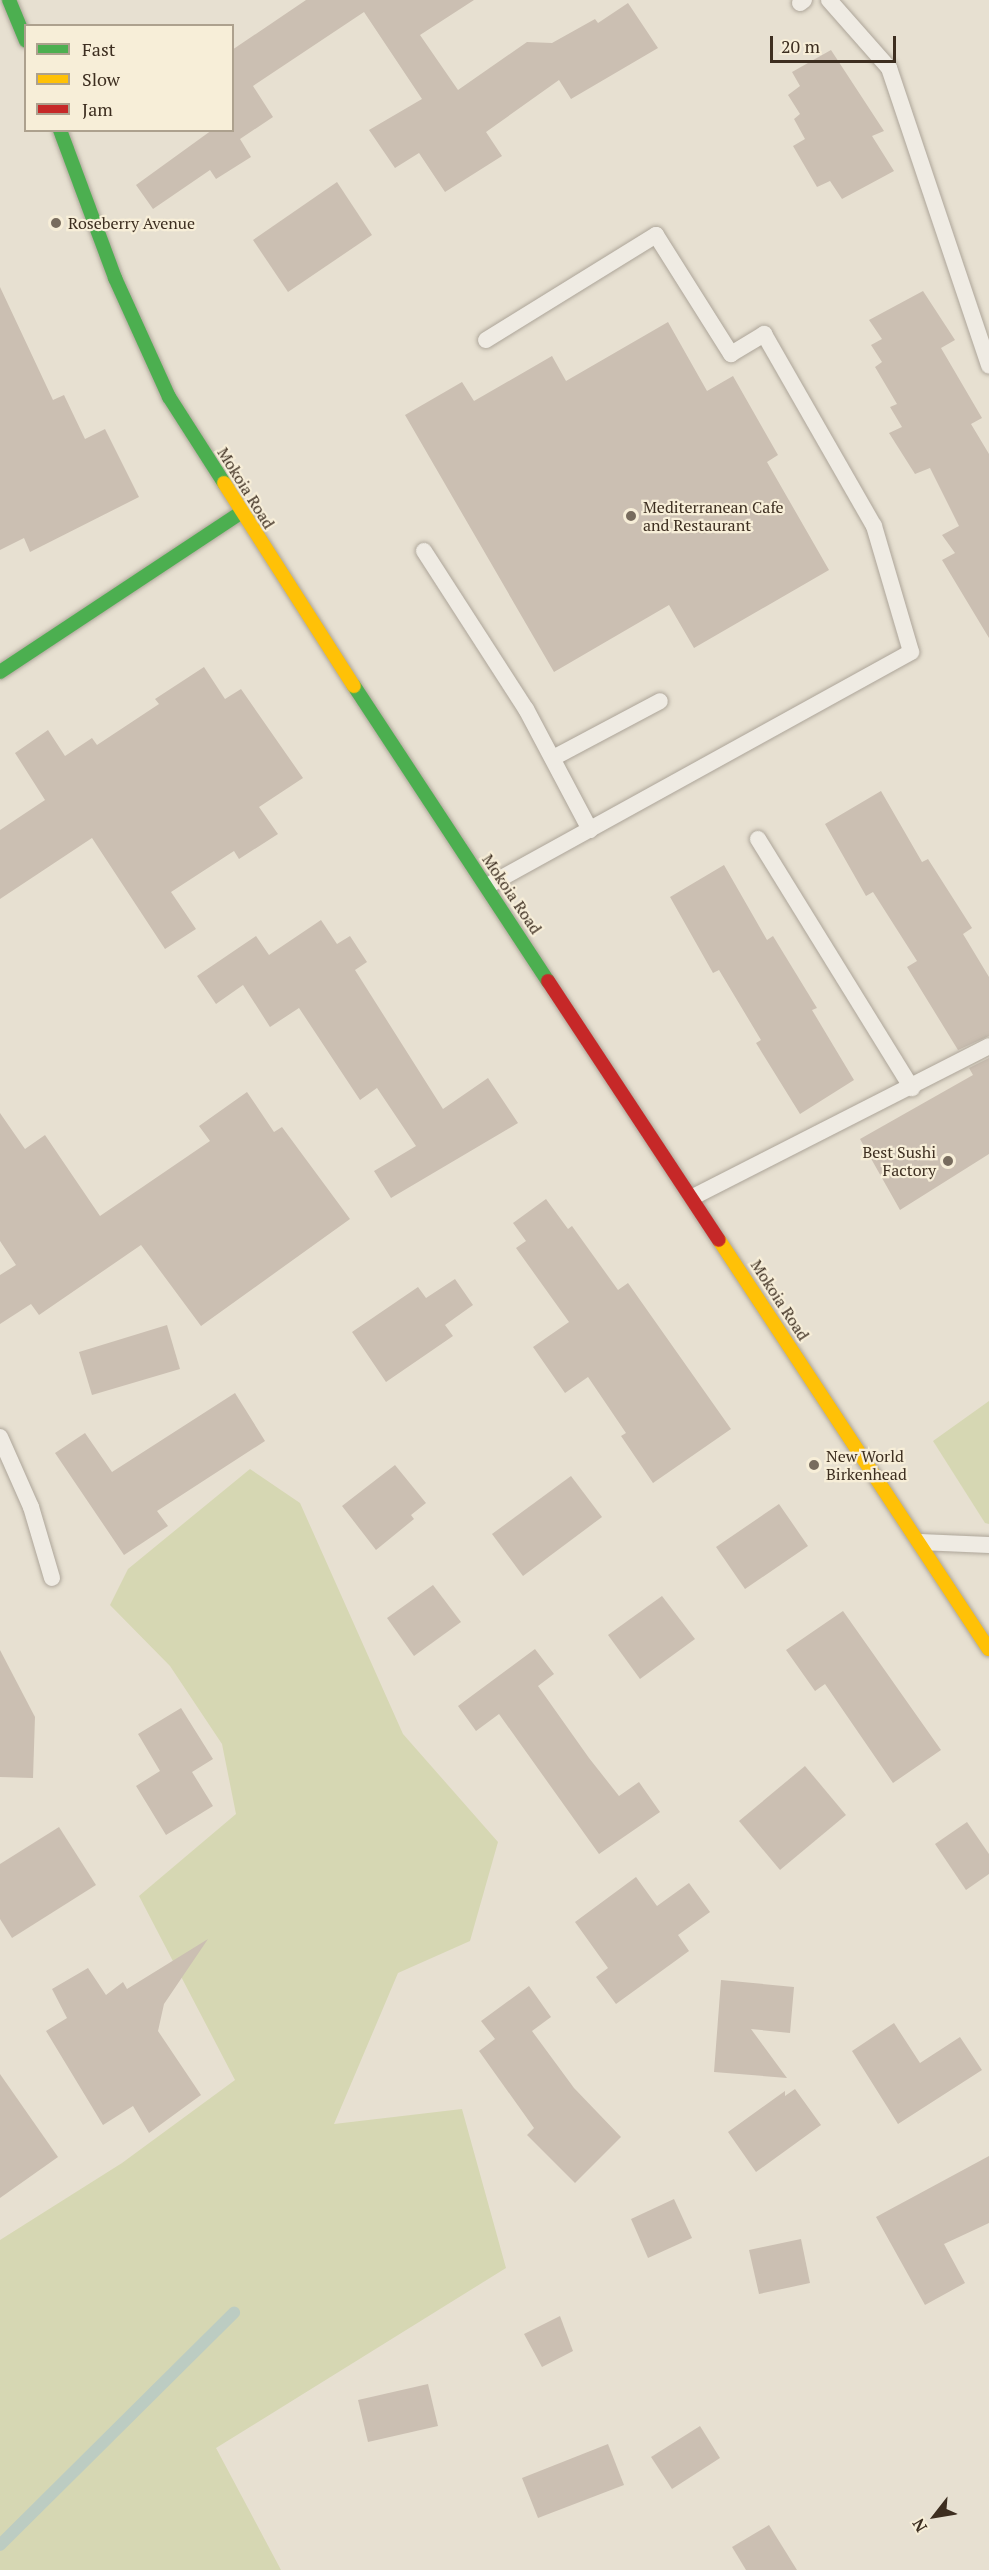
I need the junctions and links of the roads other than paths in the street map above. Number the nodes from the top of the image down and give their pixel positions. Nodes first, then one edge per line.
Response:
1 (9, 0) edge
2 (829, 0) edge
3 (24, 36) edge
4 (61, 132) edge
5 (486, 340) dead end
6 (989, 366) edge
7 (242, 512) junction
8 (424, 551) dead end
9 (0, 672) edge
10 (660, 701) dead end
11 (552, 758) junction
12 (590, 830) junction
13 (758, 839) dead end
14 (487, 886) junction
15 (989, 1046) edge
16 (912, 1088) junction
17 (693, 1197) junction
18 (0, 1437) edge
19 (920, 1542) junction
20 (989, 1545) edge
21 (52, 1578) dead end
22 (989, 1649) edge

1 - 3 main road
2 - 6 lane
4 - 7 main road, Mokoia Road
5 - 12 lane
7 - 9 main road
7 - 14 main road, Mokoia Road
8 - 11 lane
10 - 11 lane
11 - 12 lane
12 - 14 lane
13 - 16 lane
14 - 17 main road, Mokoia Road
15 - 16 lane
16 - 17 lane
17 - 19 main road, Mokoia Road
18 - 21 lane
19 - 20 lane
19 - 22 main road, Mokoia Road

